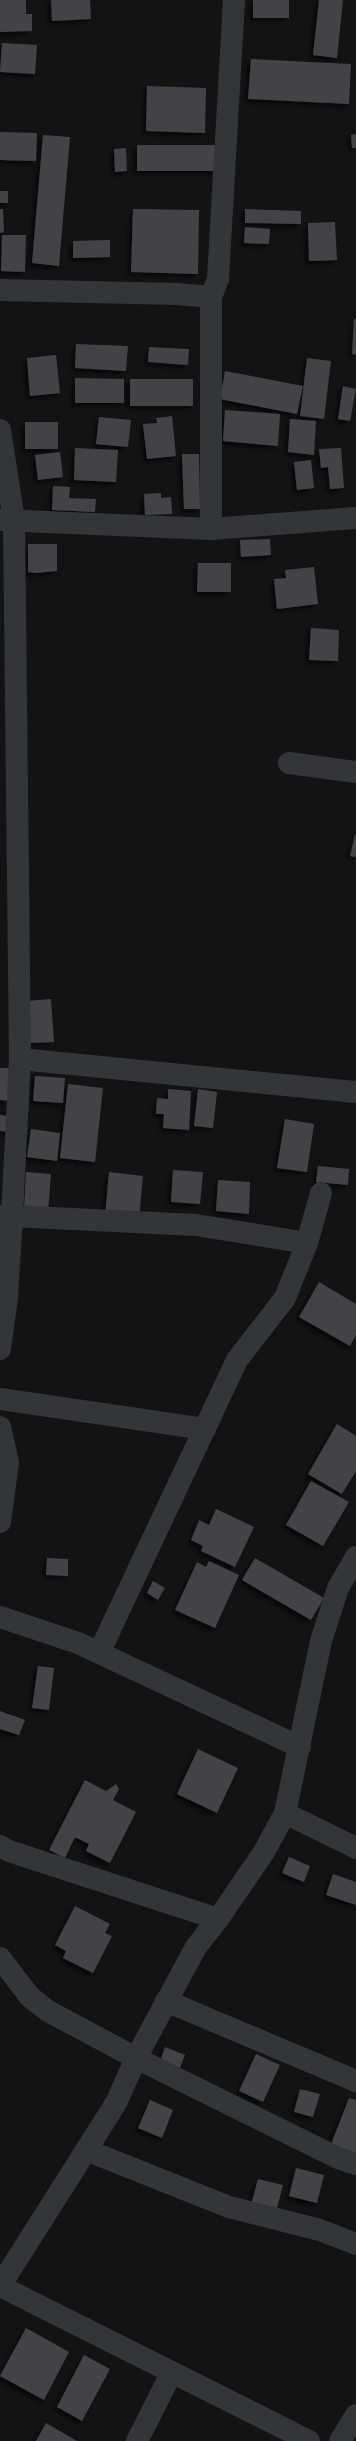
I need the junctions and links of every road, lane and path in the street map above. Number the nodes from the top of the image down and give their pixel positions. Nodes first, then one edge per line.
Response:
1 (234, 0) edge
2 (0, 290) edge
3 (211, 297) junction
4 (0, 430) edge
5 (356, 518) edge
6 (7, 520) edge
7 (211, 529) junction
8 (289, 763) dead end
9 (356, 772) edge
10 (9, 849) edge
11 (20, 1059) junction
12 (356, 1092) edge
13 (321, 1193) dead end
14 (6, 1216) edge
15 (307, 1243) junction
16 (4, 1297) edge
17 (0, 1349) edge
18 (0, 1399) edge
19 (0, 1427) edge
20 (205, 1429) junction
21 (0, 1522) edge
22 (356, 1557) edge
23 (0, 1617) edge
24 (99, 1653) junction
25 (300, 1747) junction
26 (285, 1813) junction
27 (356, 1848) edge
28 (3, 1854) edge
29 (218, 1920) junction
30 (0, 1958) edge
31 (166, 2001) junction
32 (136, 2058) junction
33 (356, 2081) edge
34 (86, 2150) junction
35 (356, 2164) edge
36 (356, 2244) edge
37 (0, 2286) edge
38 (172, 2372) junction
39 (356, 2415) edge
40 (137, 2441) edge
41 (309, 2441) edge
42 (340, 2441) edge

1 - 3 street
2 - 3 street
3 - 7 street
4 - 6 street
5 - 7 street
6 - 7 street
6 - 10 street
8 - 9 street
10 - 11 street
11 - 12 street
11 - 14 street
13 - 15 street
14 - 15 street
14 - 16 street
15 - 20 street
16 - 17 street
18 - 20 street
19 - 21 street
20 - 24 street
22 - 25 street
23 - 24 street
24 - 25 street
25 - 26 street
26 - 27 street
26 - 29 street
28 - 29 street
29 - 31 street
30 - 32 street
31 - 32 street
31 - 33 street
32 - 34 street
32 - 35 street
34 - 36 street
34 - 37 street
37 - 38 street
38 - 40 street
38 - 41 street
39 - 42 street

